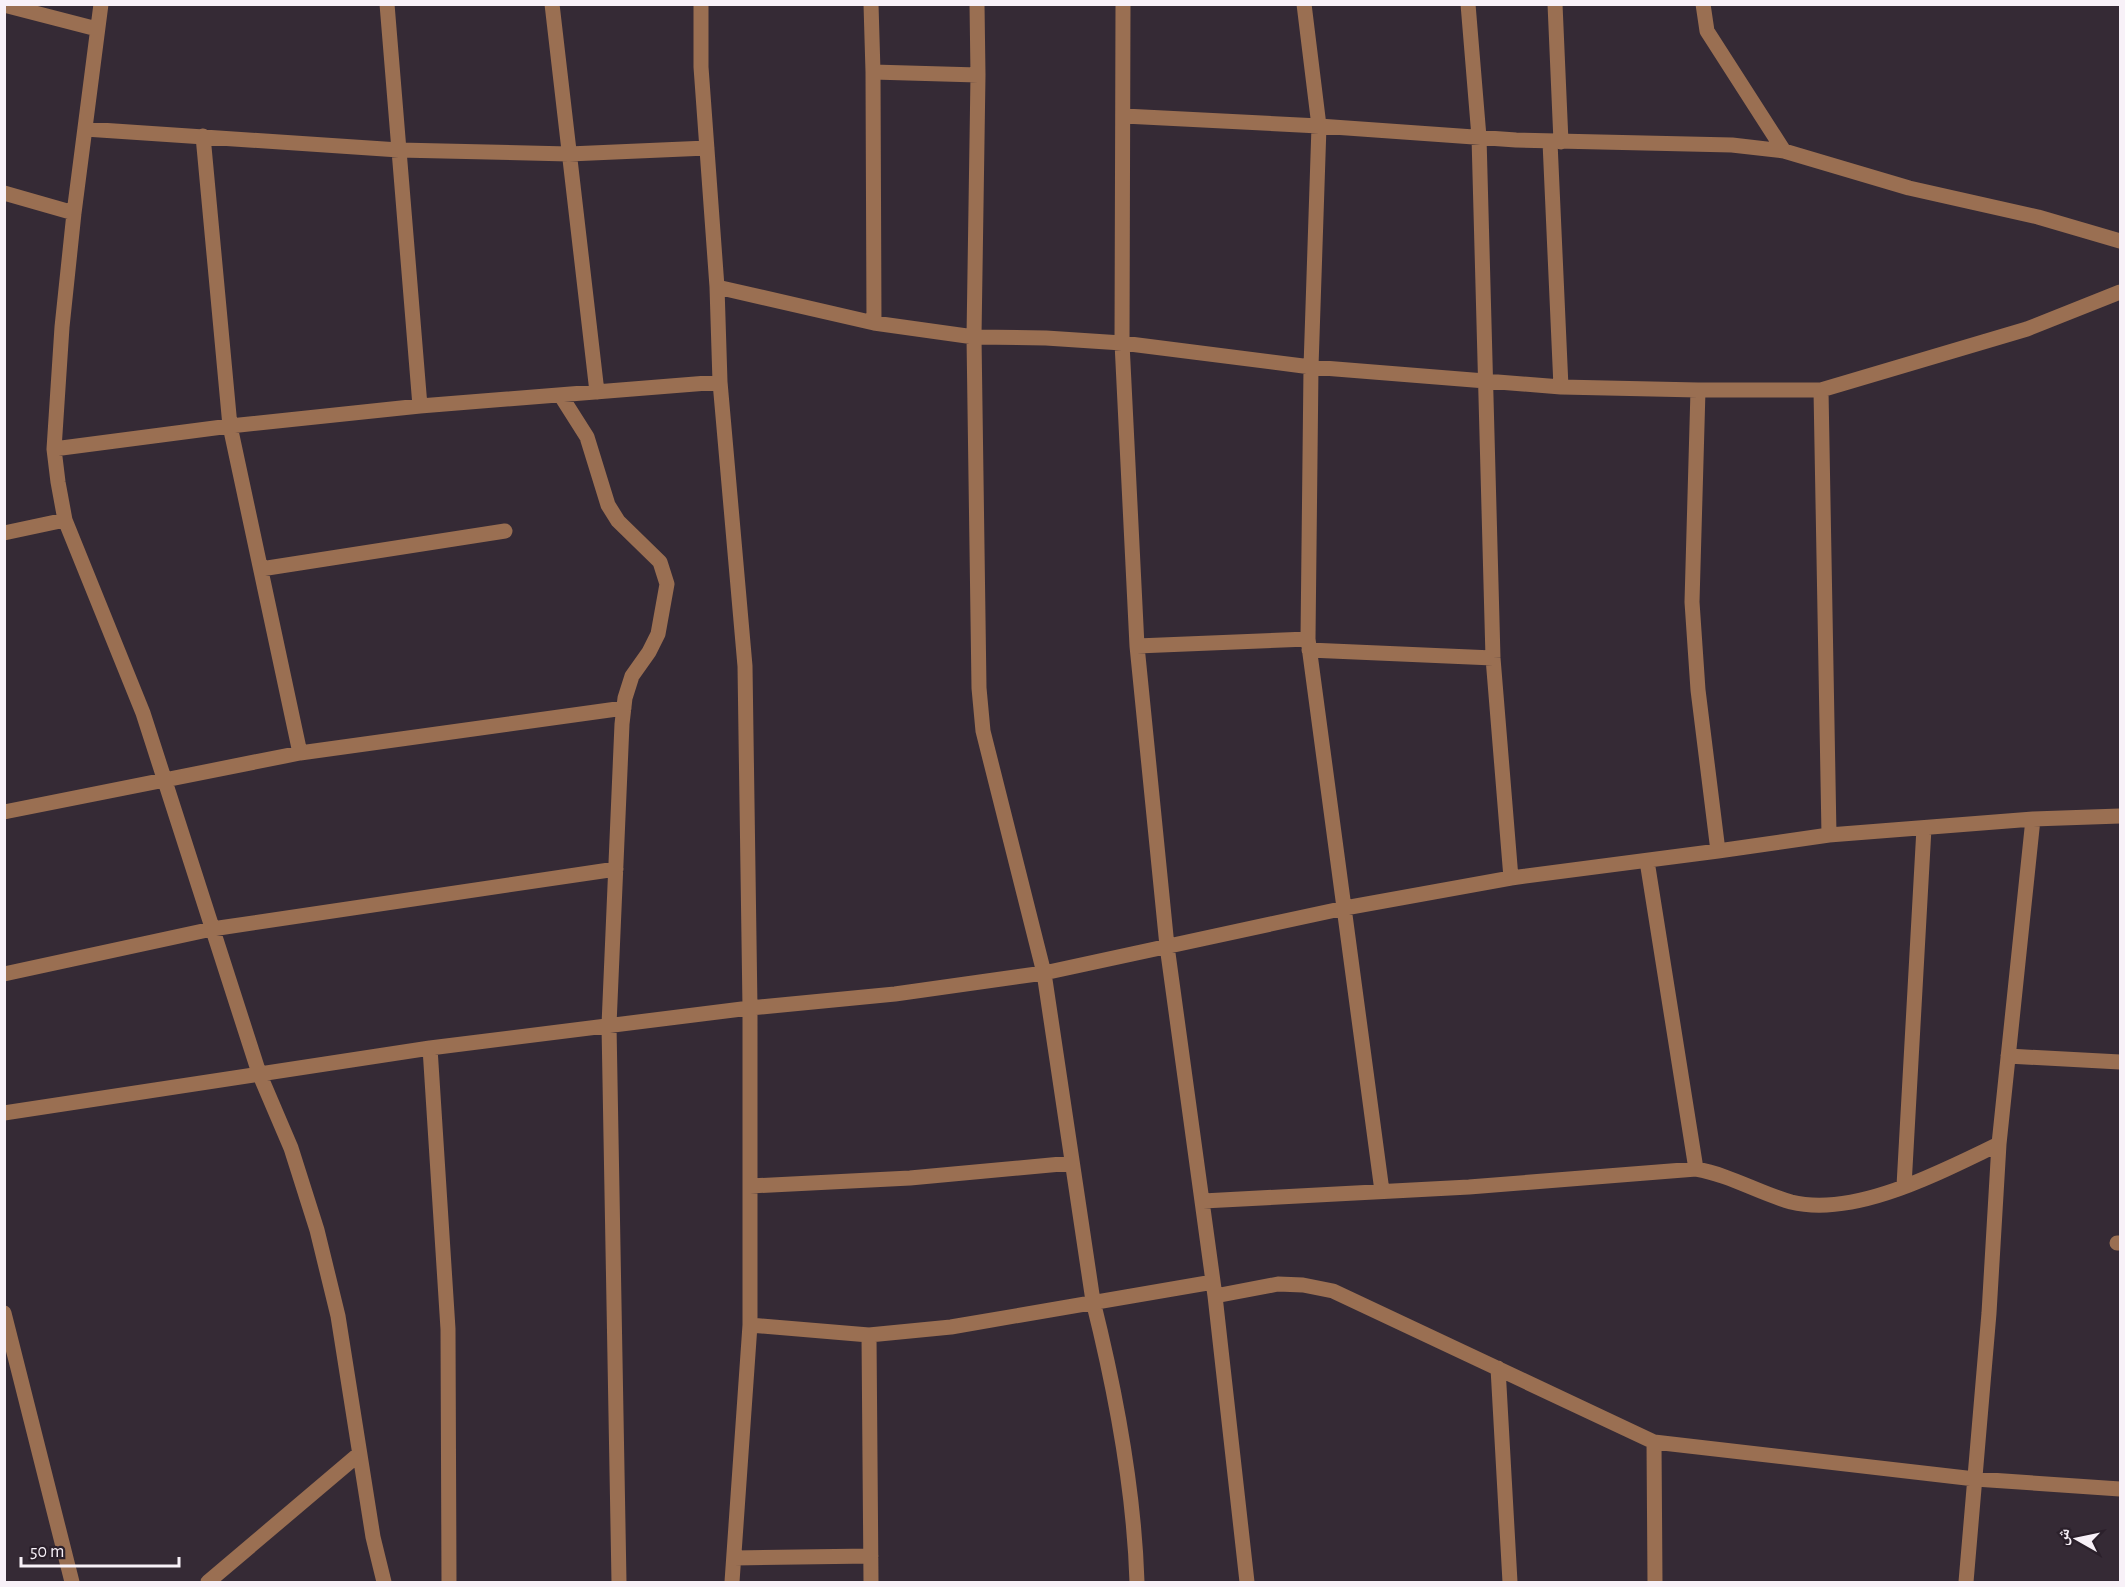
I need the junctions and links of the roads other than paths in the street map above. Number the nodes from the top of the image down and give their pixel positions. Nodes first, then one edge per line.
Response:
1 (101, 4) edge
2 (387, 4) edge
3 (552, 4) edge
4 (700, 4) edge
5 (871, 4) edge
6 (977, 4) edge
7 (1123, 4) edge
8 (1304, 4) edge
9 (1468, 4) edge
10 (1555, 4) edge
11 (1703, 4) edge
12 (4, 5) edge
13 (97, 29) junction
14 (873, 72) junction
15 (978, 75) junction
16 (1124, 116) junction
17 (1320, 126) junction
18 (85, 129) junction
19 (203, 136) junction
20 (1479, 137) junction
21 (1556, 142) junction
22 (707, 148) junction
23 (399, 150) junction
24 (1784, 151) junction
25 (569, 154) junction
26 (4, 193) edge
27 (74, 213) junction
28 (2121, 241) edge
29 (717, 287) junction
30 (2121, 292) edge
31 (874, 322) junction
32 (974, 337) junction
33 (1122, 343) junction
34 (1311, 367) junction
35 (1485, 380) junction
36 (720, 382) junction
37 (1561, 387) junction
38 (1698, 390) junction
39 (1821, 390) junction
40 (597, 392) junction
41 (561, 396) junction
42 (420, 406) junction
43 (231, 426) junction
44 (54, 449) junction
45 (65, 520) junction
46 (505, 531) dead end
47 (4, 533) edge
48 (261, 569) junction
49 (1308, 644) junction
50 (1137, 646) junction
51 (1493, 657) junction
52 (624, 708) junction
53 (300, 753) junction
54 (163, 779) junction
55 (4, 812) edge
56 (2121, 816) edge
57 (2033, 819) junction
58 (1924, 828) junction
59 (1829, 835) junction
60 (1718, 852) junction
61 (1647, 861) junction
62 (616, 869) junction
63 (1511, 878) junction
64 (1345, 908) junction
65 (212, 929) junction
66 (1167, 946) junction
67 (4, 974) edge
68 (1044, 974) junction
69 (750, 1008) junction
70 (609, 1025) junction
71 (430, 1048) junction
72 (2008, 1056) junction
73 (2121, 1062) edge
74 (259, 1073) junction
75 (4, 1113) edge
76 (1999, 1144) junction
77 (1072, 1163) junction
78 (1696, 1169) junction
79 (750, 1186) junction
80 (1904, 1186) junction
81 (1382, 1191) junction
82 (1203, 1201) junction
83 (1214, 1289) junction
84 (1093, 1301) junction
85 (4, 1313) edge
86 (750, 1325) junction
87 (869, 1335) junction
88 (1498, 1368) junction
89 (1654, 1442) junction
90 (358, 1454) junction
91 (1975, 1479) junction
92 (2121, 1489) edge
93 (871, 1556) junction
94 (734, 1558) junction
95 (72, 1582) edge
96 (208, 1582) edge
97 (384, 1582) edge
98 (449, 1582) edge
99 (620, 1582) edge
100 (732, 1582) edge
101 (871, 1582) edge
102 (1137, 1582) edge
103 (1247, 1582) edge
104 (1510, 1582) edge
105 (1655, 1582) edge
106 (1966, 1582) edge

1 - 13 street
2 - 23 street
3 - 25 street
4 - 22 street
5 - 14 street
6 - 15 street
7 - 16 street
8 - 17 street
9 - 20 street
10 - 21 street
11 - 24 street
12 - 13 street
13 - 18 street
14 - 15 street
14 - 31 street
15 - 32 street
16 - 17 street
16 - 33 street
17 - 20 street
17 - 34 street
18 - 19 street
18 - 27 street
19 - 23 street
19 - 43 street
20 - 21 street
20 - 35 street
21 - 24 street
21 - 37 street
22 - 25 street
22 - 29 street
23 - 25 street
23 - 42 street
24 - 28 street
25 - 40 street
26 - 27 street
27 - 44 street
29 - 31 street
29 - 36 street
30 - 39 street
31 - 32 street
32 - 33 street
32 - 68 street
33 - 34 street
33 - 50 street
34 - 35 street
34 - 49 street
35 - 37 street
35 - 51 street
36 - 40 street
36 - 69 street
37 - 38 street
38 - 39 street
38 - 60 street
39 - 59 street
40 - 41 street
41 - 42 street
41 - 52 street
42 - 43 street
43 - 44 street
43 - 48 street
44 - 45 street
45 - 47 street
45 - 54 street
46 - 48 street
48 - 53 street
49 - 50 street
49 - 51 street
49 - 64 street
50 - 66 street
51 - 63 street
52 - 53 street
52 - 62 street
53 - 54 street
54 - 55 street
54 - 65 street
56 - 57 street
57 - 58 street
57 - 72 street
58 - 59 street
58 - 80 street
59 - 60 street
60 - 61 street
61 - 63 street
61 - 78 street
62 - 65 street
62 - 70 street
63 - 64 street
64 - 66 street
64 - 81 street
65 - 67 street
65 - 74 street
66 - 68 street
66 - 82 street
68 - 69 street
68 - 77 street
69 - 70 street
69 - 79 street
70 - 71 street
70 - 99 street
71 - 74 street
71 - 98 street
72 - 73 street
72 - 76 street
74 - 75 street
74 - 90 street
76 - 80 street
76 - 91 street
77 - 79 street
77 - 84 street
78 - 80 street
78 - 81 street
79 - 86 street
81 - 82 street
82 - 83 street
83 - 84 street
83 - 88 street
83 - 103 street
84 - 87 street
84 - 102 street
85 - 95 street
86 - 87 street
86 - 94 street
87 - 93 street
88 - 89 street
88 - 104 street
89 - 91 street
89 - 105 street
90 - 96 street
90 - 97 street
91 - 92 street
91 - 106 street
93 - 94 street
93 - 101 street
94 - 100 street

